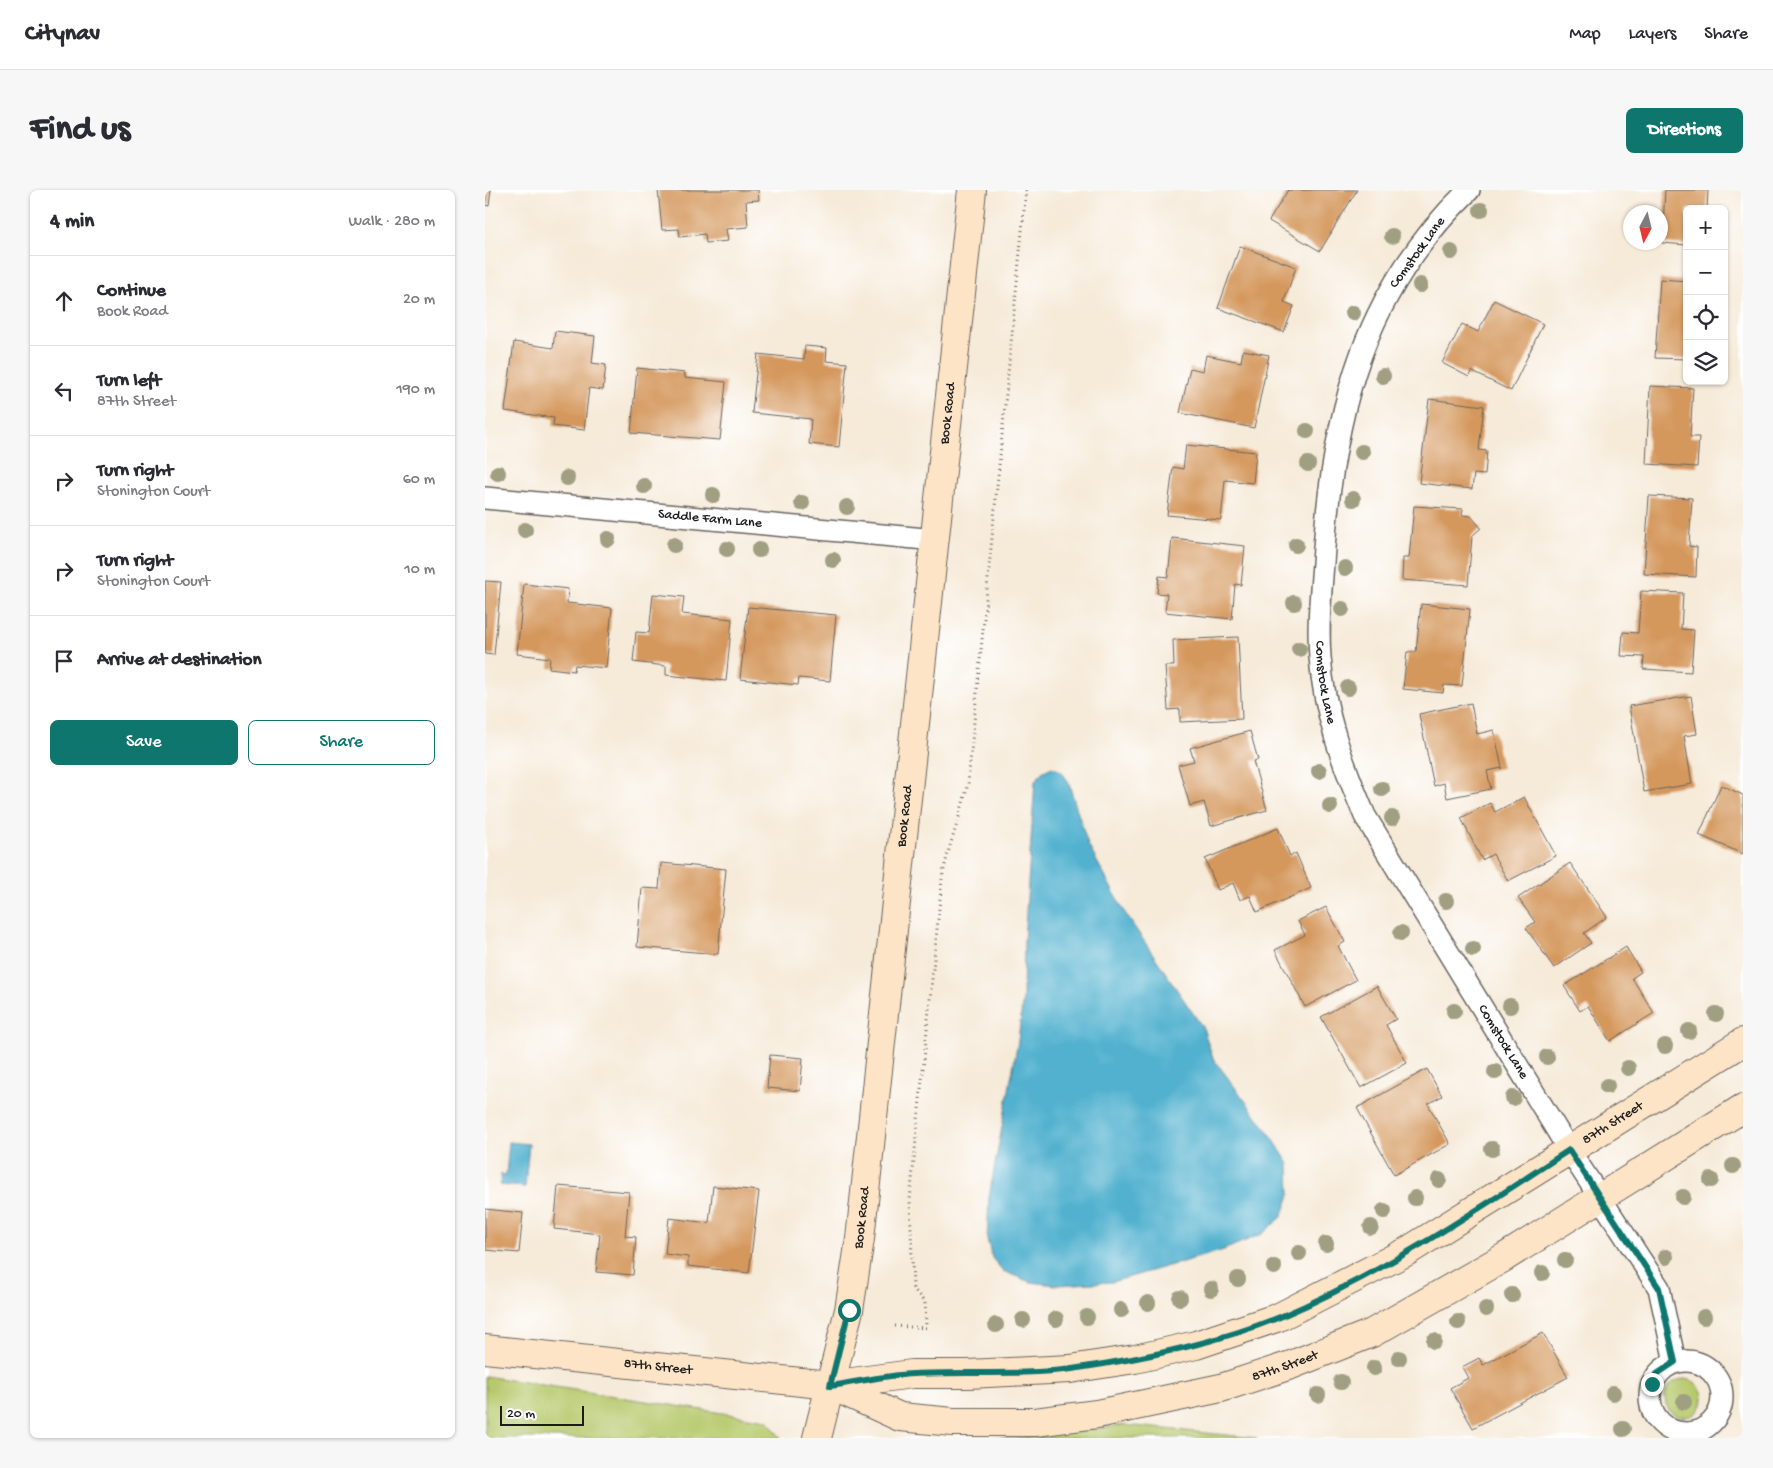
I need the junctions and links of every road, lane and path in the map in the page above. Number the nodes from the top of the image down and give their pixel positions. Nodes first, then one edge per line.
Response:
1 (972, 190) edge
2 (1026, 190) edge
3 (1469, 190) edge
4 (485, 498) edge
5 (936, 540) junction
6 (1743, 1042) edge
7 (1743, 1108) edge
8 (1569, 1150) junction
9 (1601, 1198) junction
10 (895, 1326) dead end
11 (485, 1350) edge
12 (1675, 1362) dead end
13 (830, 1386) junction
14 (817, 1438) edge

1 - 5 street, Book Road
2 - 10 path
3 - 8 street, Comstock Lane
4 - 5 street, Saddle Farm Lane
5 - 13 street, Book Road
6 - 8 street, 87th Street
7 - 9 street, 87th Street
8 - 9 street, Comstock Lane
8 - 13 street, 87th Street
9 - 12 street, Comstock Lane
9 - 13 street, 87th Street
11 - 13 street, 87th Street
13 - 14 street, Book Road

